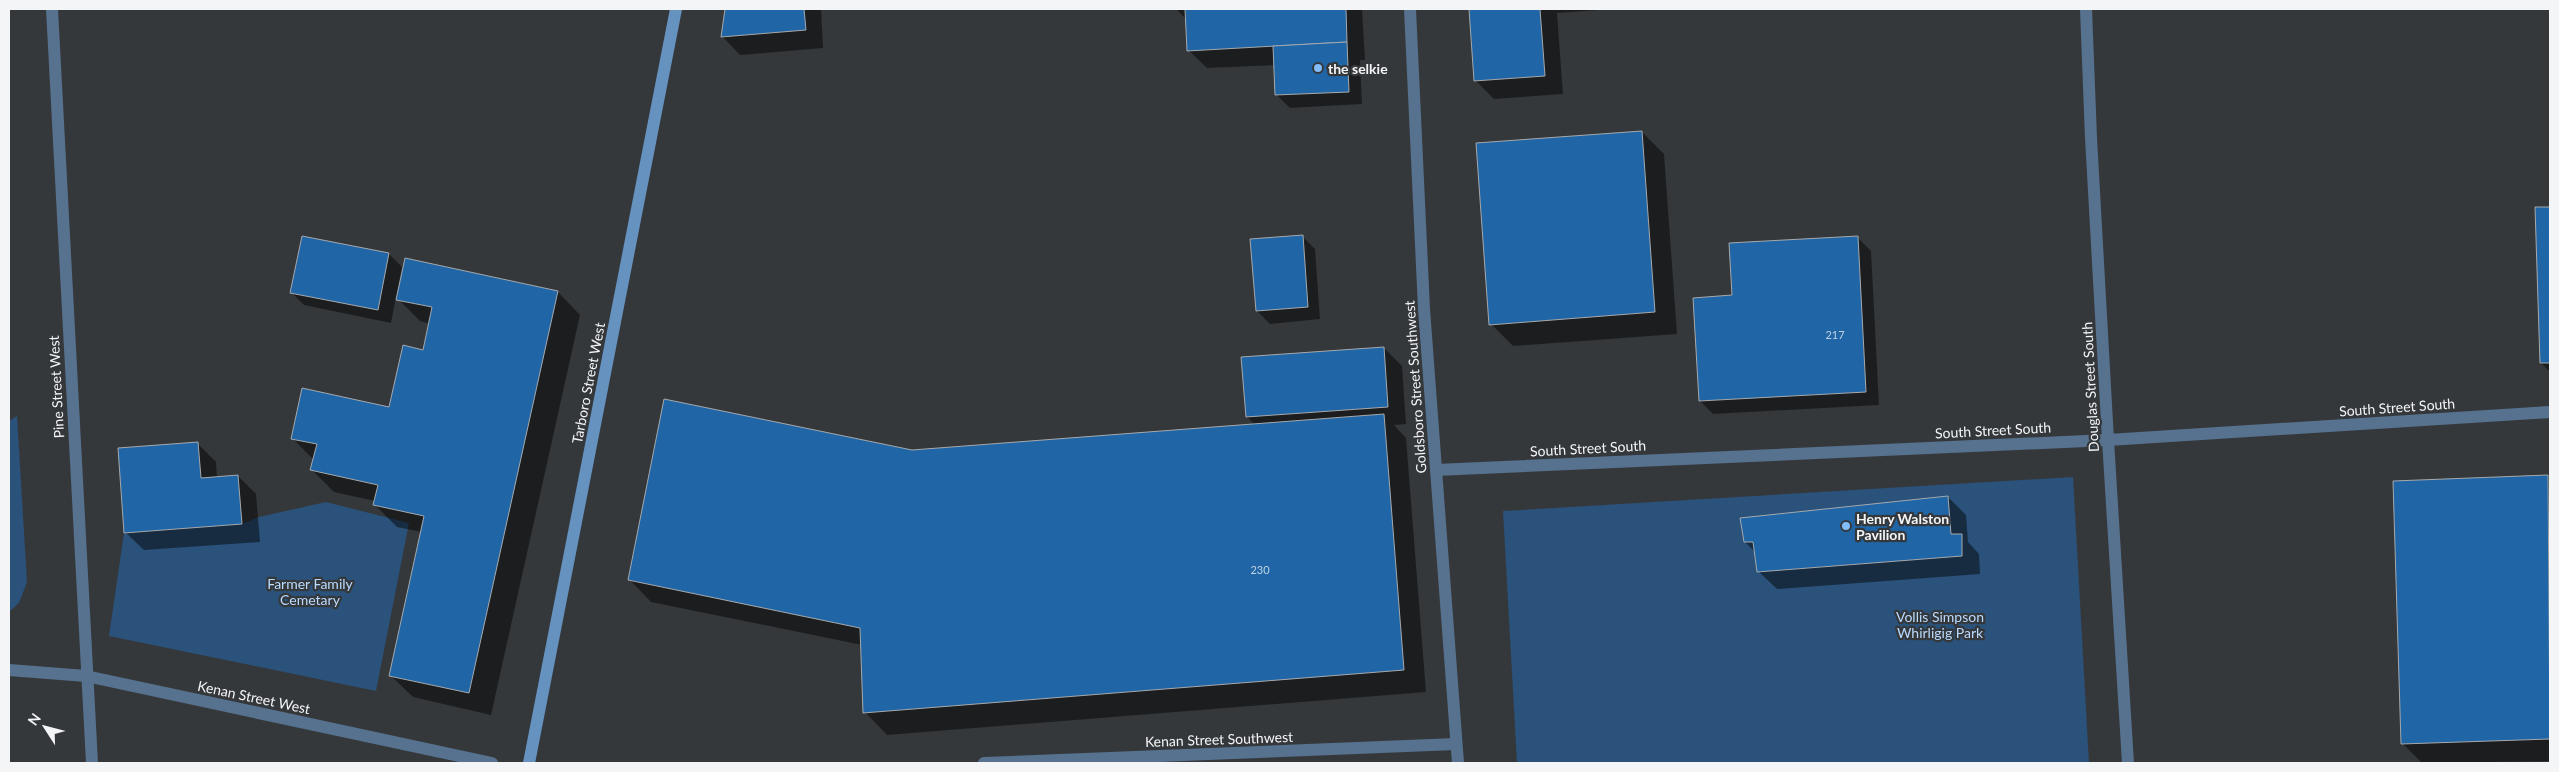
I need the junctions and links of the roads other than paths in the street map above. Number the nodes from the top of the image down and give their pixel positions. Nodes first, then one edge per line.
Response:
1 (52, 9) edge
2 (676, 9) edge
3 (1410, 9) edge
4 (2086, 9) edge
5 (2550, 412) edge
6 (2108, 440) junction
7 (1436, 470) junction
8 (9, 670) edge
9 (86, 676) junction
10 (1456, 744) junction
11 (92, 763) edge
12 (492, 763) edge
13 (529, 763) edge
14 (984, 763) edge
15 (1458, 763) edge
16 (2128, 763) edge

1 - 9 street, Pine Street West
2 - 13 main road, Tarboro Street West
3 - 7 street, Goldsboro Street Southwest
4 - 6 street, Douglas Street South
5 - 6 street, South Street South
6 - 7 street, South Street South
6 - 16 street, Douglas Street South
7 - 10 street, Goldsboro Street Southwest
8 - 9 street, Kenan Street West
9 - 11 street, Pine Street West
9 - 12 street, Kenan Street West
10 - 14 street, Kenan Street Southwest
10 - 15 street, Goldsboro Street Southwest

